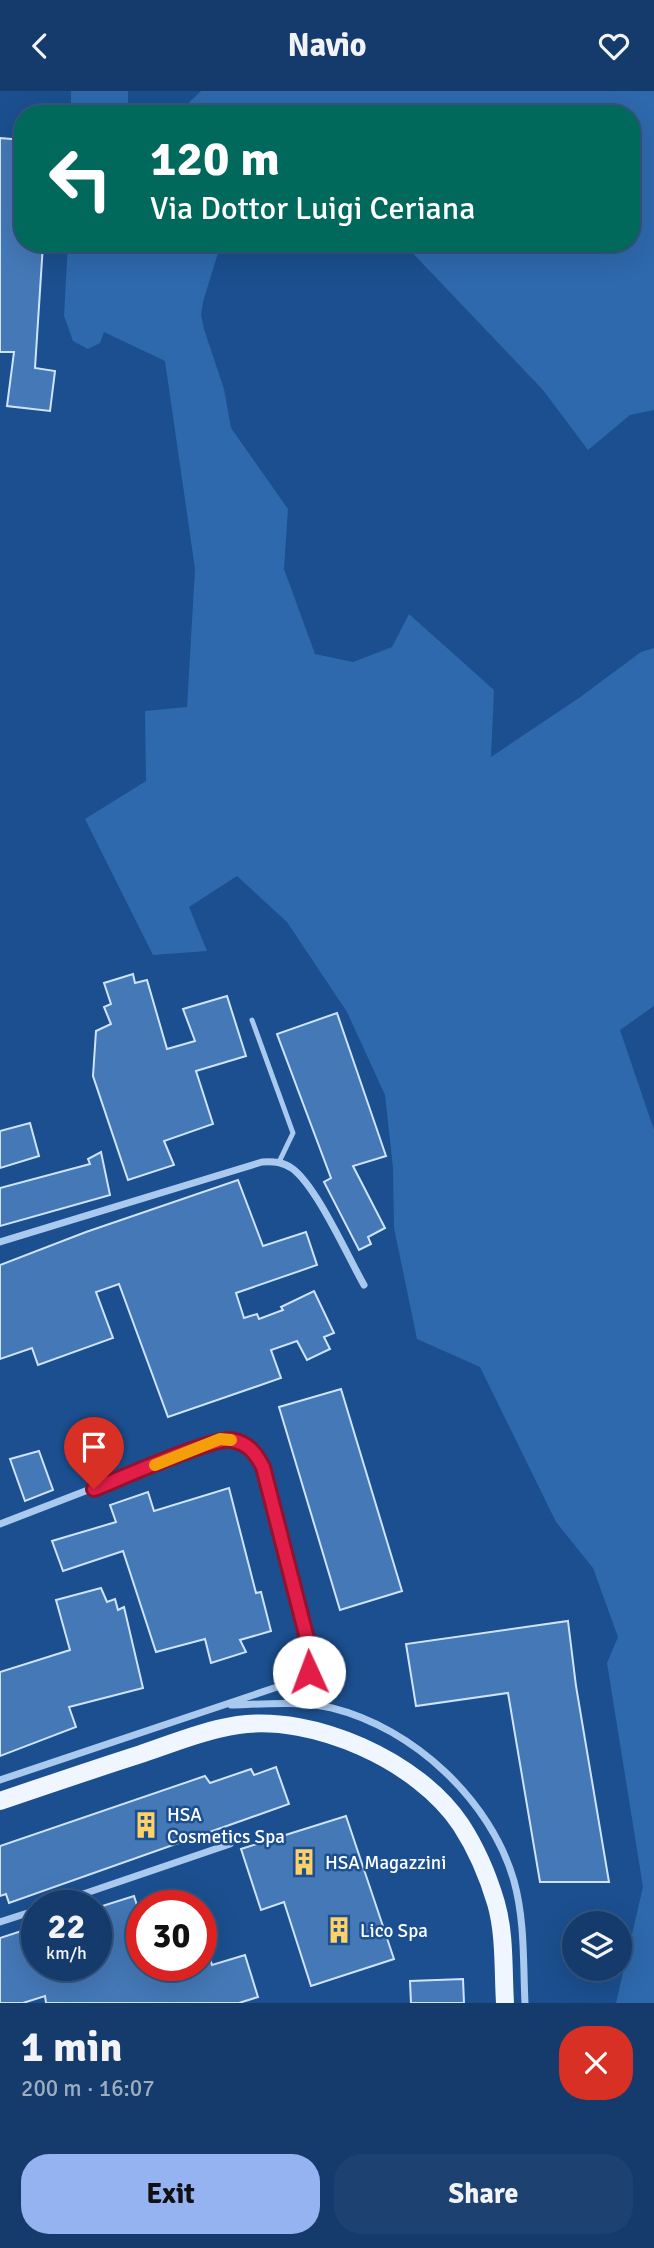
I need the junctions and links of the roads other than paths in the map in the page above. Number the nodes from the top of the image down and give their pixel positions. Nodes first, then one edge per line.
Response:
1 (252, 1020) dead end
2 (278, 1162) junction
3 (0, 1242) edge
4 (364, 1285) dead end
5 (0, 1524) edge
6 (223, 1705) junction
7 (0, 1780) edge
8 (0, 1801) edge
9 (230, 1844) dead end
10 (95, 1890) edge
11 (21, 1915) edge
12 (0, 1922) edge
13 (505, 2003) edge
14 (525, 2003) edge

1 - 2 lane
2 - 3 street
2 - 4 street
5 - 6 street
6 - 7 street
6 - 14 street
8 - 13 main road
9 - 10 street
11 - 12 street

